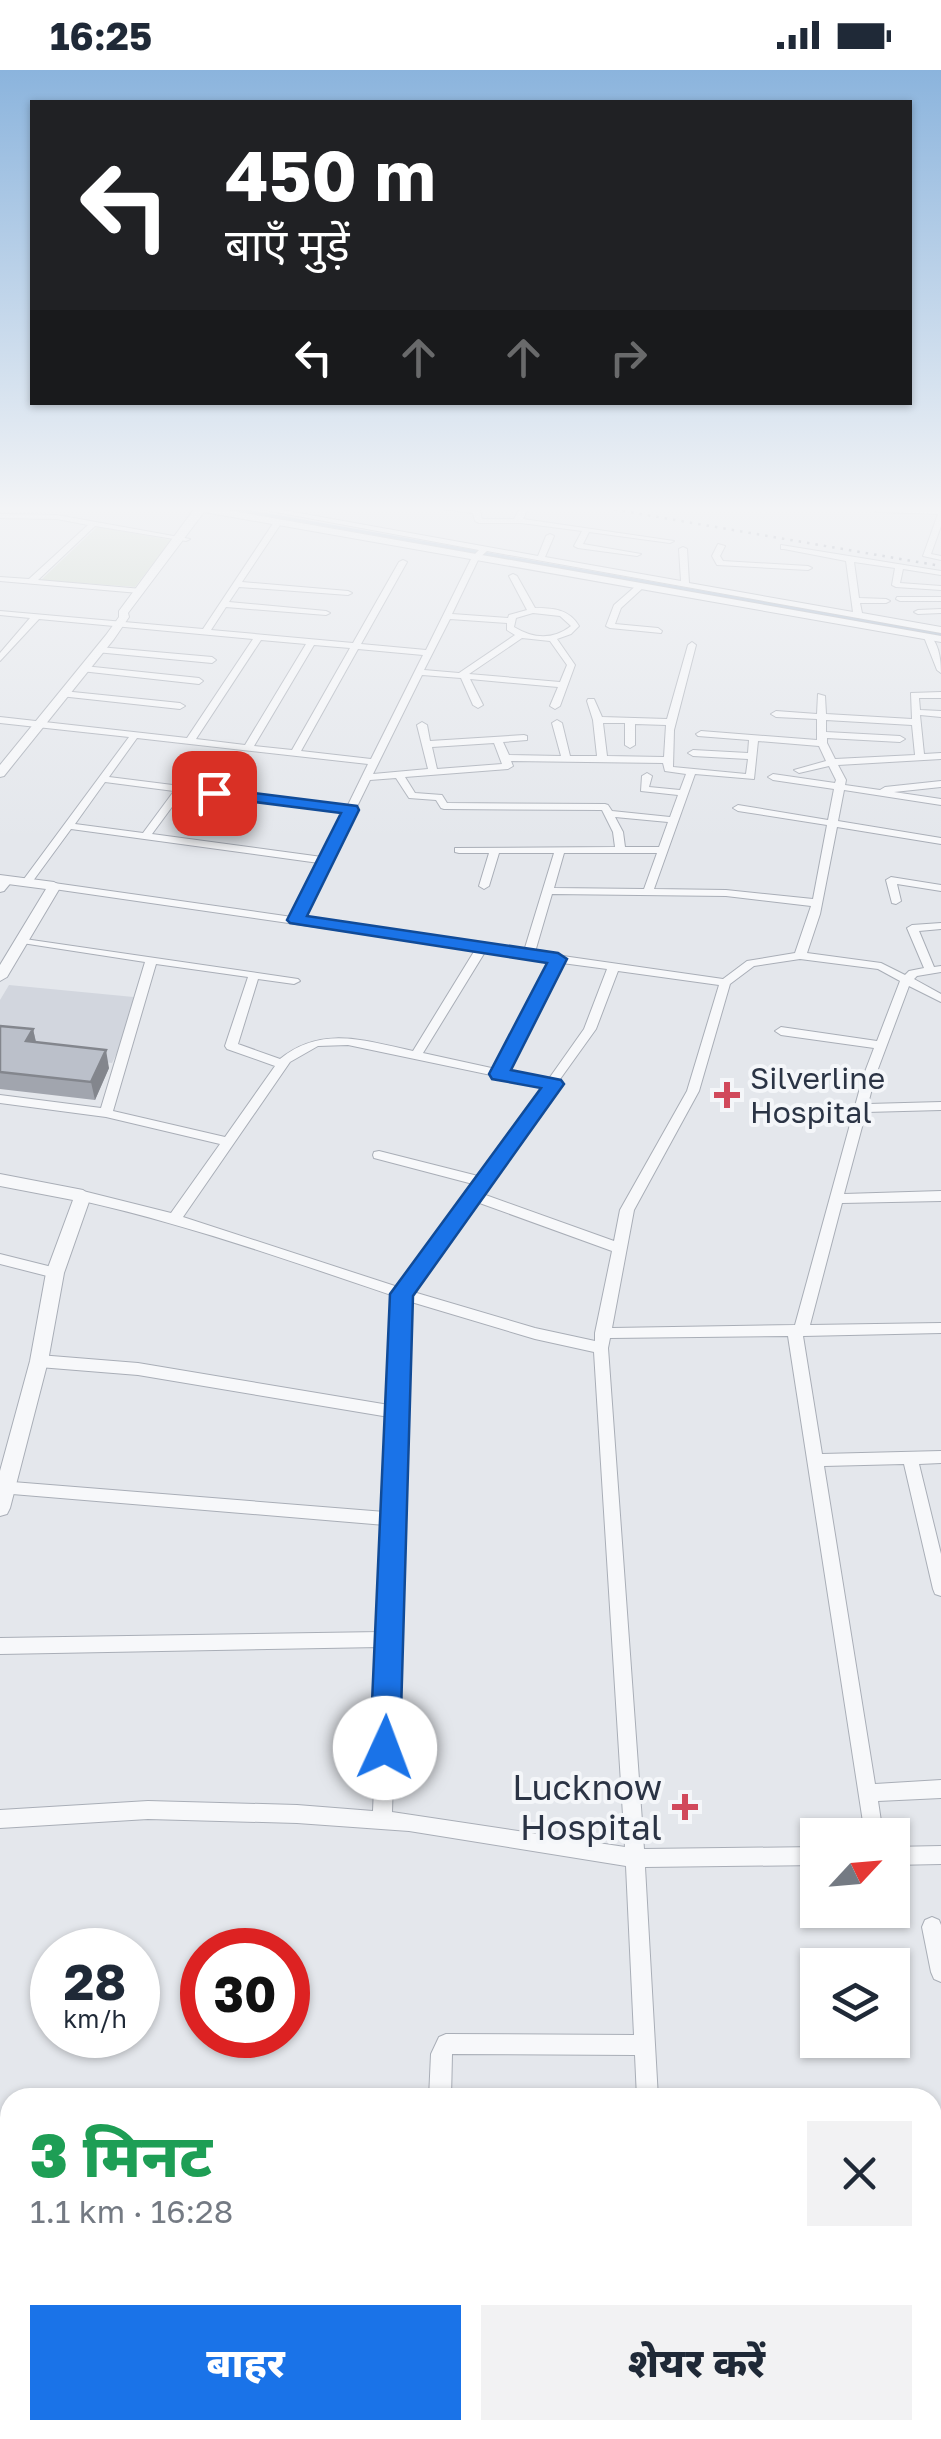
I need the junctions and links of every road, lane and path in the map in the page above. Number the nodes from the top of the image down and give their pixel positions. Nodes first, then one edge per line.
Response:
1 (35, 619) edge
2 (91, 619) edge
3 (214, 619) edge
4 (372, 619) edge
5 (446, 619) edge
6 (479, 619) edge
7 (515, 619) edge
8 (570, 619) edge
9 (613, 619) edge
10 (824, 619) edge
11 (873, 619) edge
12 (122, 620) junction
13 (510, 621) junction
14 (941, 630) edge
15 (206, 631) junction
16 (658, 631) dead end
17 (520, 635) junction
18 (259, 636) junction
19 (928, 637) junction
20 (552, 638) junction
21 (941, 640) edge
22 (312, 642) junction
23 (692, 645) dead end
24 (357, 646) junction
25 (99, 650) junction
26 (428, 653) junction
27 (0, 658) edge
28 (212, 660) dead end
29 (84, 669) junction
30 (941, 670) edge
31 (418, 672) junction
32 (462, 676) junction
33 (199, 681) dead end
34 (564, 686) junction
35 (64, 694) junction
36 (941, 695) edge
37 (821, 696) dead end
38 (591, 701) dead end
39 (478, 705) dead end
40 (180, 706) dead end
41 (555, 706) dead end
42 (776, 714) dead end
43 (941, 714) edge
44 (822, 715) junction
45 (915, 717) junction
46 (0, 720) edge
47 (598, 720) junction
48 (630, 721) junction
49 (671, 722) junction
50 (558, 723) dead end
51 (40, 724) junction
52 (422, 725) dead end
53 (701, 734) dead end
54 (135, 735) junction
55 (524, 738) dead end
56 (754, 738) junction
57 (822, 739) junction
58 (900, 739) dead end
59 (498, 740) junction
60 (190, 741) junction
61 (427, 744) junction
62 (630, 745) dead end
63 (248, 748) junction
64 (295, 753) junction
65 (693, 753) dead end
66 (752, 756) junction
67 (937, 756) edge
68 (566, 757) junction
69 (505, 758) junction
70 (602, 758) junction
71 (920, 758) junction
72 (666, 760) junction
73 (374, 762) junction
74 (832, 762) junction
75 (941, 767) edge
76 (2, 769) edge
77 (799, 770) dead end
78 (433, 771) junction
79 (690, 772) junction
80 (400, 776) junction
81 (646, 776) dead end
82 (367, 777) junction
83 (773, 777) dead end
84 (102, 780) junction
85 (941, 784) edge
86 (839, 788) junction
87 (180, 789) junction
88 (684, 793) junction
89 (881, 794) junction
90 (941, 802) edge
91 (738, 808) dead end
92 (351, 810) junction
93 (610, 814) junction
94 (675, 820) junction
95 (829, 824) junction
96 (68, 826) junction
97 (145, 836) junction
98 (941, 841) edge
99 (459, 850) dead end
100 (495, 850) junction
101 (560, 850) junction
102 (620, 850) junction
103 (664, 850) junction
104 (326, 861) junction
105 (3, 883) edge
106 (26, 883) junction
107 (54, 886) junction
108 (484, 886) dead end
109 (941, 888) edge
110 (548, 891) junction
111 (648, 892) junction
112 (896, 901) dead end
113 (818, 903) junction
114 (296, 920) junction
115 (941, 926) edge
116 (22, 940) junction
117 (484, 945) junction
118 (529, 953) junction
119 (800, 956) junction
120 (152, 959) junction
121 (558, 959) junction
122 (614, 968) junction
123 (936, 970) edge
124 (254, 974) junction
125 (0, 977) edge
126 (294, 980) dead end
127 (725, 982) junction
128 (905, 982) junction
129 (941, 1000) edge
130 (781, 1031) dead end
131 (881, 1045) junction
132 (417, 1054) junction
133 (282, 1064) junction
134 (499, 1074) junction
135 (554, 1084) junction
136 (0, 1098) edge
137 (941, 1106) edge
138 (861, 1108) junction
139 (106, 1113) junction
140 (227, 1142) junction
141 (379, 1155) dead end
142 (0, 1180) edge
143 (483, 1182) junction
144 (83, 1196) junction
145 (473, 1196) junction
146 (941, 1196) edge
147 (837, 1199) junction
148 (175, 1218) junction
149 (619, 1248) junction
150 (0, 1259) edge
151 (56, 1273) junction
152 (401, 1294) junction
153 (941, 1328) edge
154 (798, 1331) junction
155 (602, 1340) junction
156 (39, 1361) junction
157 (397, 1412) junction
158 (941, 1457) edge
159 (910, 1458) junction
160 (815, 1460) junction
161 (3, 1487) edge
162 (0, 1508) edge
163 (393, 1519) junction
164 (941, 1589) edge
165 (389, 1639) junction
166 (0, 1646) edge
167 (941, 1789) edge
168 (868, 1792) junction
169 (872, 1818) edge
170 (0, 1819) edge
171 (382, 1820) junction
172 (800, 1856) edge
173 (910, 1856) edge
174 (941, 1856) edge
175 (634, 1858) junction
176 (932, 1927) dead end
177 (941, 1972) edge
178 (645, 2045) junction
179 (440, 2088) edge
180 (647, 2088) edge

1 - 27 street
2 - 12 street
3 - 15 street
4 - 24 street
5 - 26 street
6 - 13 street
7 - 13 street
8 - 20 street
9 - 16 street
10 - 19 street
11 - 14 street
12 - 15 street
12 - 25 street
13 - 17 street
15 - 18 street
17 - 20 street
17 - 32 street
18 - 22 street
18 - 60 street
19 - 21 street
19 - 30 street
20 - 34 street
22 - 24 street
22 - 63 street
23 - 49 street
24 - 26 street
24 - 64 street
25 - 28 street
25 - 29 street
26 - 31 street
29 - 33 street
29 - 35 street
31 - 32 street
31 - 73 street
32 - 34 street
32 - 39 street
34 - 41 street
35 - 40 street
35 - 51 street
36 - 45 street
37 - 44 street
38 - 47 street
42 - 44 street
43 - 45 street
44 - 45 street
44 - 57 street
45 - 71 street
46 - 51 street
47 - 48 street
47 - 70 street
48 - 49 street
48 - 62 street
49 - 72 street
50 - 68 street
51 - 54 street
51 - 76 street
52 - 61 street
53 - 56 street
54 - 60 street
54 - 84 street
55 - 59 street
56 - 57 street
56 - 66 street
57 - 58 street
57 - 74 street
59 - 61 street
59 - 69 street
60 - 63 street
61 - 78 street
63 - 64 street
64 - 73 street
65 - 66 street
66 - 79 street
67 - 71 street
67 - 75 street
68 - 69 street
68 - 70 street
69 - 78 street
70 - 72 street
71 - 74 street
72 - 79 street
73 - 82 street
74 - 77 street
74 - 86 street
78 - 80 street
79 - 88 street
80 - 82 street
80 - 93 street
81 - 88 street
82 - 92 street
83 - 86 street
84 - 87 street
84 - 96 street
85 - 89 street
86 - 89 street
86 - 95 street
87 - 92 street
87 - 97 street
88 - 94 street
89 - 90 street
91 - 95 street
92 - 104 street
93 - 94 street
93 - 102 street
94 - 103 street
95 - 98 street
95 - 113 street
96 - 97 street
96 - 106 street
97 - 104 street
99 - 100 street
100 - 101 street
100 - 108 street
101 - 102 street
101 - 110 street
102 - 103 street
103 - 111 street
104 - 114 street
105 - 106 street
106 - 107 street
107 - 114 street
107 - 116 street
109 - 112 street
110 - 111 street
110 - 118 street
111 - 113 street
113 - 119 street
114 - 117 street
115 - 123 street
116 - 120 street
116 - 125 street
117 - 118 street
117 - 132 street
118 - 121 street
119 - 127 street
119 - 128 street
120 - 124 street
120 - 139 street
121 - 122 street
121 - 134 street
122 - 127 street
122 - 135 street
123 - 128 street
124 - 126 street
124 - 133 street
127 - 149 street
128 - 129 street
128 - 131 street
130 - 131 street
131 - 138 street
132 - 133 street
132 - 134 street
133 - 140 street
134 - 135 street
135 - 143 street
136 - 139 street
137 - 138 street
138 - 147 street
139 - 140 street
140 - 148 street
141 - 143 street
142 - 144 street
143 - 145 street
144 - 148 street
144 - 151 street
145 - 149 street
145 - 152 street
146 - 147 street
147 - 154 street
148 - 152 street
149 - 155 street
150 - 151 street
151 - 156 street
152 - 155 street
152 - 157 street
153 - 154 street
154 - 155 street
154 - 160 street
155 - 175 street
156 - 157 street
156 - 161 street
157 - 163 street
158 - 159 street
159 - 160 street
159 - 164 street
160 - 168 street
161 - 162 street
161 - 163 street
163 - 165 street
165 - 166 street
165 - 171 street
167 - 168 street
168 - 169 street
170 - 171 street
171 - 175 street
172 - 175 street
173 - 174 street
175 - 178 street
176 - 177 street
178 - 179 street
178 - 180 street

